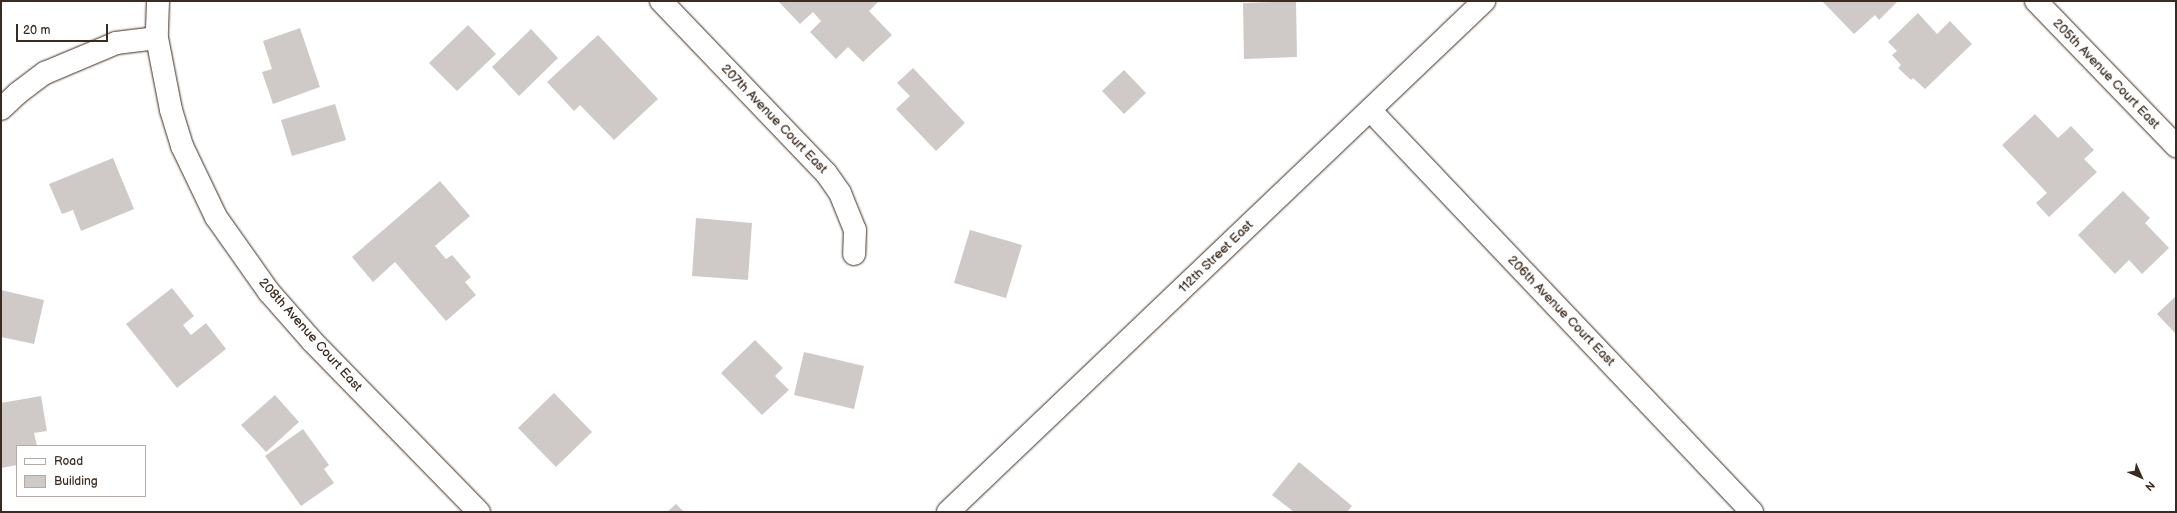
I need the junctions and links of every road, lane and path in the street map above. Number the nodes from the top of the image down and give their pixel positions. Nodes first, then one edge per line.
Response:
1 (158, 1) edge
2 (661, 1) edge
3 (1484, 1) edge
4 (2036, 1) edge
5 (157, 38) junction
6 (1, 109) edge
7 (1370, 110) junction
8 (2176, 146) edge
9 (854, 254) dead end
10 (479, 512) edge
11 (948, 512) edge
12 (1752, 512) edge

1 - 5 street, 208th Avenue Court East
2 - 9 street, 207th Avenue Court East
3 - 7 street, 112th Street East
4 - 8 street, 205th Avenue Court East
5 - 6 street
5 - 10 street, 208th Avenue Court East
7 - 11 street, 112th Street East
7 - 12 street, 206th Avenue Court East

